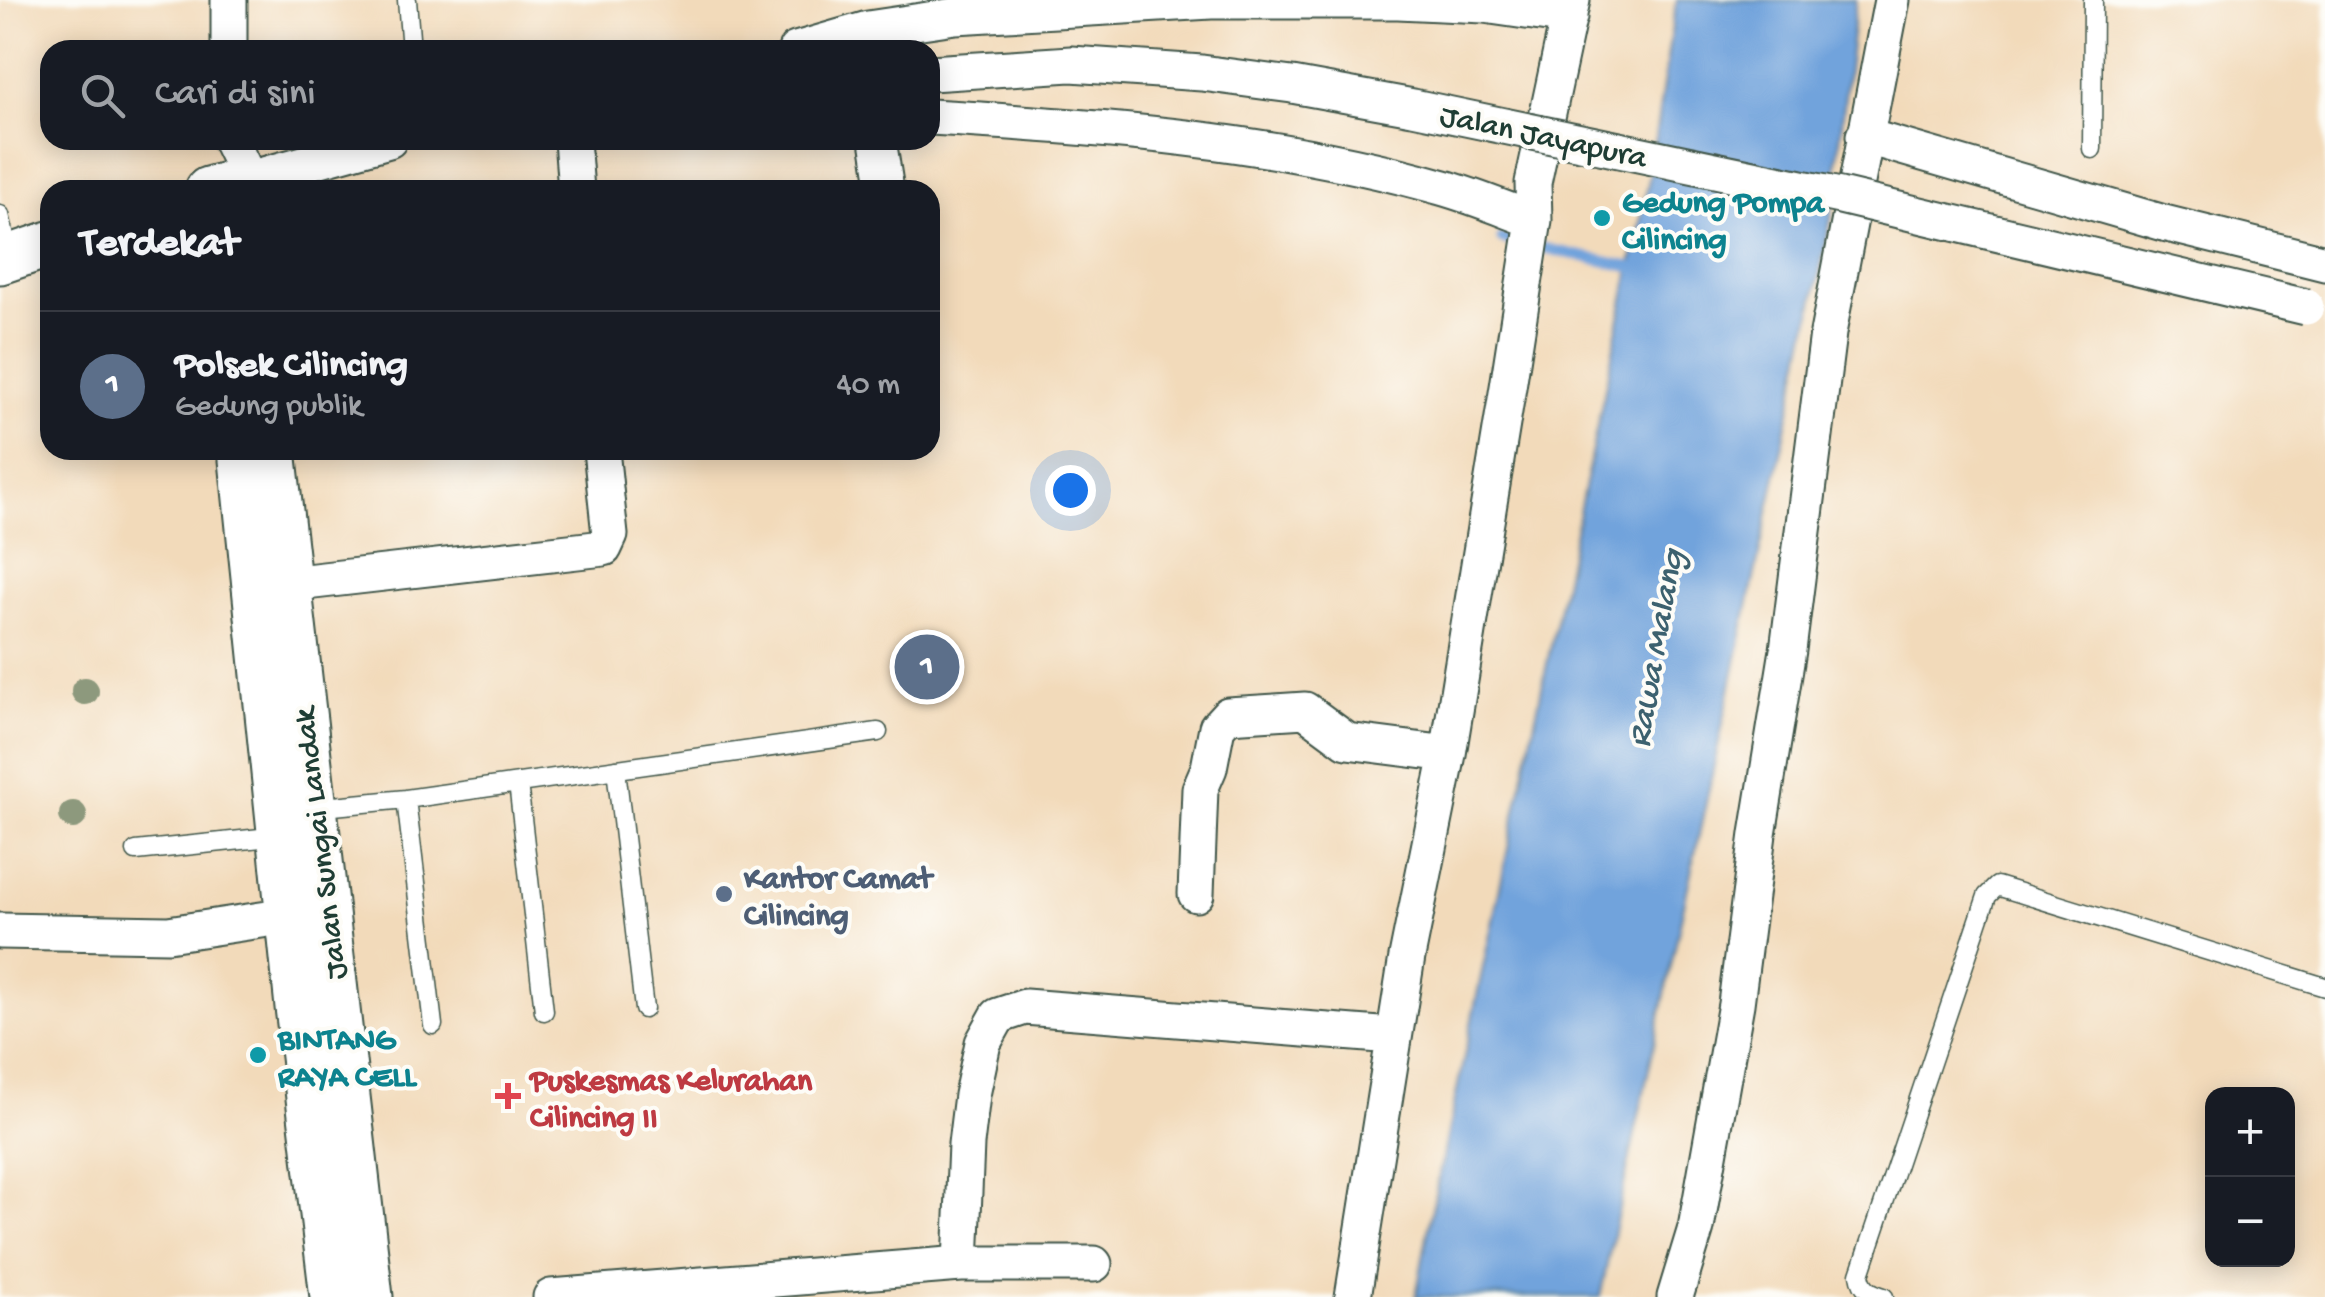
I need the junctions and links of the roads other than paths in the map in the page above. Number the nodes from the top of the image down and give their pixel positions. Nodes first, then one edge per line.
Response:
1 (229, 0) edge
2 (407, 0) edge
3 (1354, 0) edge
4 (1892, 0) edge
5 (2092, 0) edge
6 (1571, 8) edge
7 (229, 40) edge
8 (410, 40) edge
9 (830, 40) edge
10 (940, 72) edge
11 (940, 117) edge
12 (1864, 136) junction
13 (2092, 149) dead end
14 (355, 150) edge
15 (573, 150) edge
16 (880, 150) edge
17 (253, 180) edge
18 (575, 180) edge
19 (884, 180) edge
20 (1534, 220) junction
21 (2325, 263) edge
22 (2315, 309) edge
23 (241, 460) edge
24 (275, 460) edge
25 (602, 460) edge
26 (288, 584) junction
27 (878, 732) dead end
28 (1448, 754) junction
29 (616, 770) junction
30 (518, 784) junction
31 (406, 799) junction
32 (291, 819) junction
33 (136, 851) dead end
34 (1196, 894) dead end
35 (288, 916) junction
36 (0, 930) edge
37 (2325, 987) edge
38 (644, 1009) dead end
39 (544, 1011) dead end
40 (433, 1025) dead end
41 (1394, 1036) junction
42 (325, 1072) junction
43 (961, 1264) junction
44 (1094, 1264) dead end
45 (333, 1297) edge
46 (370, 1297) edge
47 (551, 1297) edge
48 (1353, 1297) edge
49 (1675, 1297) edge
50 (1884, 1297) edge

1 - 7 street
2 - 8 lane
3 - 6 street
3 - 9 street
4 - 12 street
5 - 13 lane
6 - 20 street
10 - 22 street, Jalan Jayapura, bridge
11 - 20 street
12 - 21 street
12 - 49 street
14 - 17 street
15 - 18 street
16 - 19 street
20 - 28 street
23 - 32 street, Jalan Sungai Landak
24 - 26 street, Jalan Sungai Landak
25 - 26 street
26 - 32 street, Jalan Sungai Landak
27 - 29 lane
28 - 34 street
28 - 41 street
29 - 30 lane
29 - 38 lane
30 - 31 lane
30 - 39 lane
31 - 32 lane
31 - 40 lane
32 - 33 lane
32 - 35 street, Jalan Sungai Landak
32 - 42 street, Jalan Sungai Landak
35 - 36 street
35 - 42 street, Jalan Sungai Landak
37 - 50 lane
41 - 43 street
41 - 48 street
42 - 45 street, Jalan Sungai Landak
42 - 46 street, Jalan Sungai Landak
43 - 44 street
43 - 47 street

